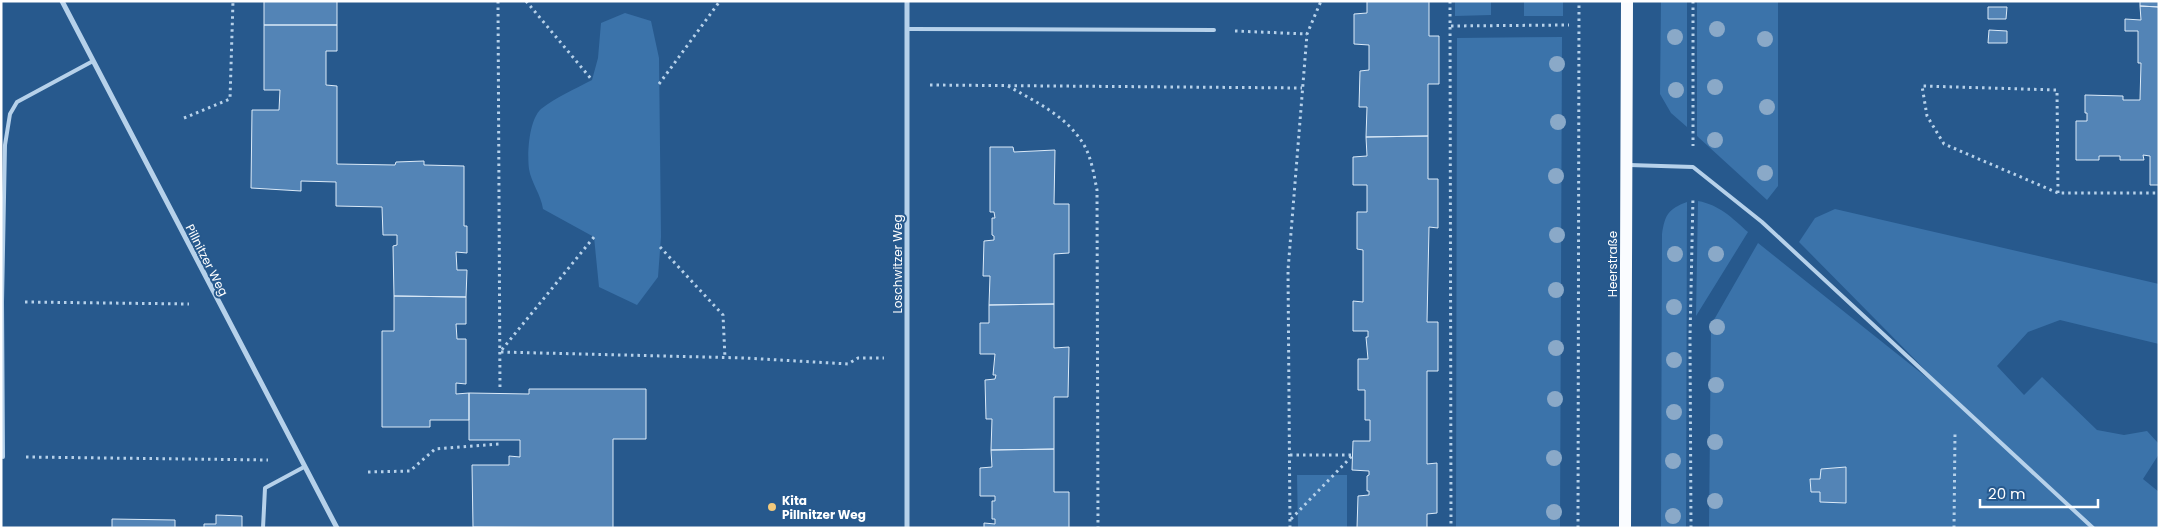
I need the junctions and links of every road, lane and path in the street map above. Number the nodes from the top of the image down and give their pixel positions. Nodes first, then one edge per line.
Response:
1 (62, 1) edge
2 (233, 1) edge
3 (498, 1) edge
4 (526, 1) edge
5 (720, 1) edge
6 (907, 1) edge
7 (1321, 1) edge
8 (1450, 1) edge
9 (1579, 1) edge
10 (1627, 1) edge
11 (1569, 25) dead end
12 (1451, 26) junction
13 (907, 29) junction
14 (1214, 30) joint
15 (1307, 34) junction
16 (93, 61) junction
17 (592, 80) dead end
18 (659, 84) dead end
19 (907, 84) junction
20 (1008, 86) junction
21 (1302, 88) junction
22 (184, 118) dead end
23 (1627, 165) junction
24 (2058, 193) junction
25 (2159, 193) edge
26 (594, 236) dead end
27 (660, 247) dead end
28 (2, 302) edge
29 (190, 304) dead end
30 (1690, 338) dead end
31 (500, 352) junction
32 (725, 358) junction
33 (907, 358) junction
34 (500, 391) dead end
35 (1960, 405) junction
36 (500, 444) dead end
37 (1290, 455) junction
38 (3, 456) joint
39 (271, 460) dead end
40 (304, 467) junction
41 (368, 472) dead end
42 (1290, 520) junction
43 (263, 528) edge
44 (337, 528) edge
45 (907, 528) edge
46 (1098, 528) edge
47 (1290, 528) edge
48 (1451, 528) edge
49 (1578, 528) edge
50 (1625, 528) edge
51 (1691, 528) edge
52 (1954, 528) edge
53 (2093, 528) edge

1 - 16 street, Pillnitzer Weg
2 - 22 path
3 - 31 path
4 - 17 path
5 - 18 path
6 - 13 street, Loschwitzer Weg
7 - 15 path
8 - 12 path
9 - 49 path
10 - 23 main road, Heerstraße
11 - 12 path
12 - 48 path
13 - 14 lane
13 - 19 street, Loschwitzer Weg
14 - 15 path
15 - 21 path
16 - 28 lane
16 - 40 street, Pillnitzer Weg
19 - 20 path
19 - 33 street, Loschwitzer Weg
20 - 21 path
20 - 46 path
21 - 37 path
23 - 35 lane
23 - 50 main road, Heerstraße
24 - 24 path
24 - 25 path
26 - 31 path
27 - 32 path
28 - 29 path
28 - 38 lane
30 - 51 path
31 - 32 path
31 - 34 path
32 - 33 path
33 - 45 street, Loschwitzer Weg
35 - 52 path
35 - 53 lane
36 - 41 path
37 - 42 path
37 - 42 path
38 - 39 path
40 - 43 lane
40 - 44 street, Pillnitzer Weg
42 - 47 path

